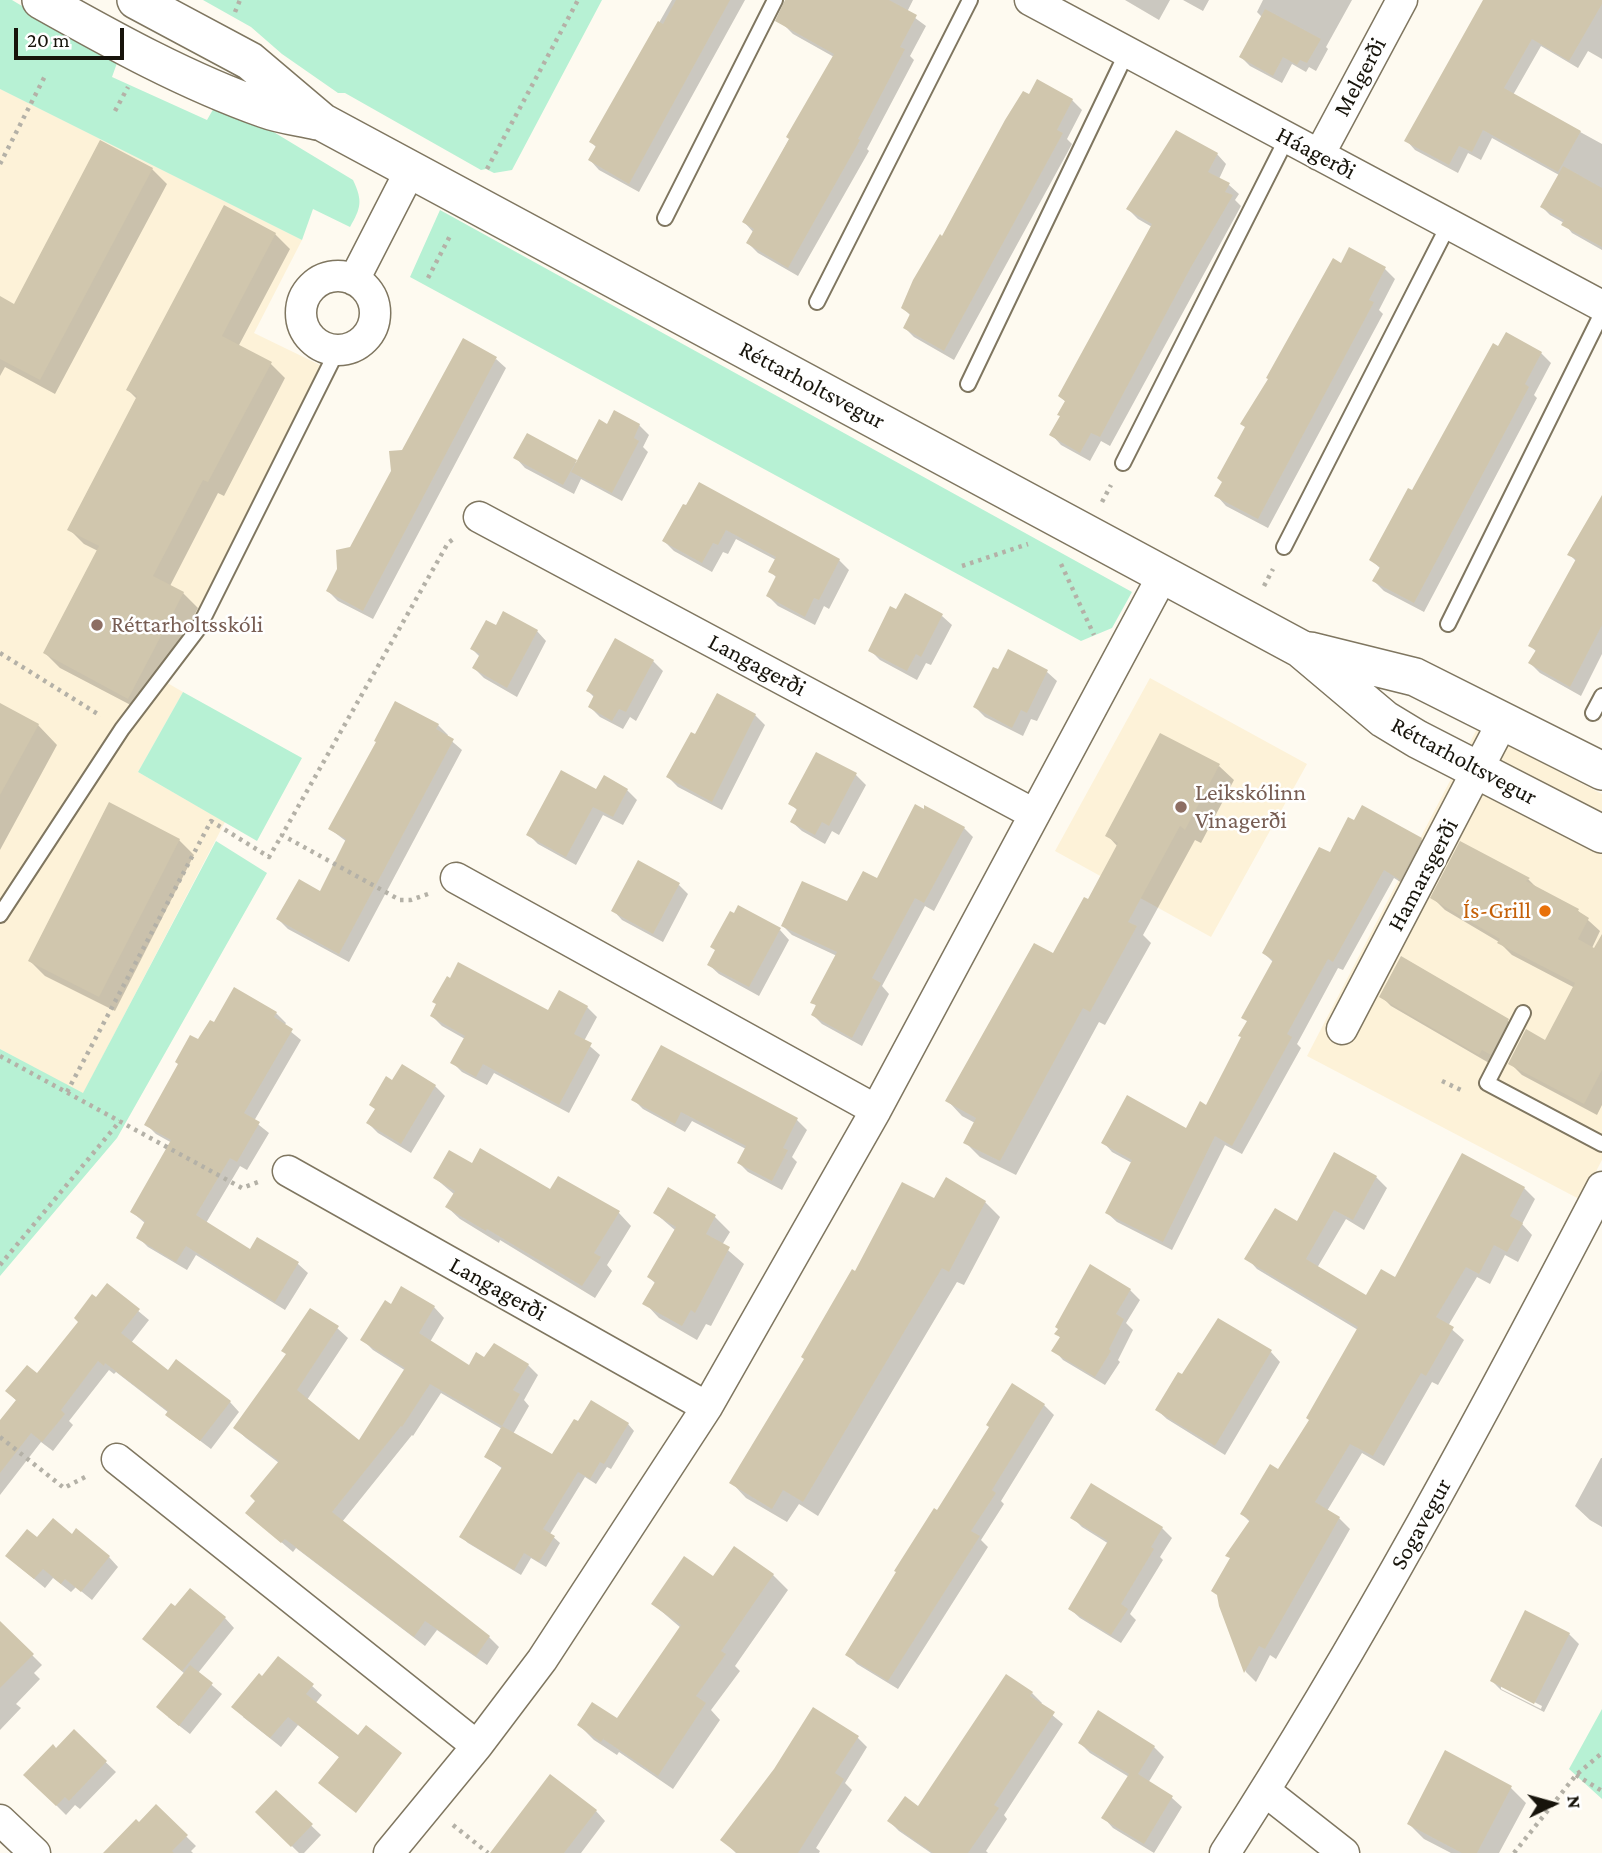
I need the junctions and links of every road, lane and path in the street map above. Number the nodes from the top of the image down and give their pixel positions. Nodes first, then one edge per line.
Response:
1 (41, 0) edge
2 (136, 0) edge
3 (578, 0) edge
4 (775, 0) edge
5 (970, 0) edge
6 (1030, 0) edge
7 (1402, 0) edge
8 (1127, 52) junction
9 (46, 74) dead end
10 (322, 122) junction
11 (1287, 138) junction
12 (1319, 155) junction
13 (0, 164) edge
14 (411, 169) junction
15 (482, 178) dead end
16 (665, 218) dead end
17 (1449, 224) junction
18 (453, 230) dead end
19 (428, 278) dead end
20 (354, 280) junction
21 (817, 302) dead end
22 (1602, 306) edge
23 (1602, 313) edge
24 (337, 351) junction
25 (968, 384) dead end
26 (1123, 463) dead end
27 (479, 517) joint
28 (1037, 542) dead end
29 (1284, 547) dead end
30 (1060, 563) dead end
31 (962, 566) dead end
32 (1163, 575) junction
33 (1448, 624) dead end
34 (1095, 638) dead end
35 (1301, 649) junction
36 (0, 653) edge
37 (1602, 696) edge
38 (1593, 713) dead end
39 (1503, 721) junction
40 (122, 730) junction
41 (1477, 769) junction
42 (1602, 772) edge
43 (1034, 814) junction
44 (1602, 834) edge
45 (282, 835) junction
46 (456, 878) joint
47 (0, 915) edge
48 (1523, 1013) dead end
49 (1342, 1029) dead end
50 (0, 1056) edge
51 (1442, 1081) dead end
52 (1455, 1087) dead end
53 (67, 1092) junction
54 (876, 1110) junction
55 (120, 1121) junction
56 (1602, 1144) edge
57 (288, 1171) joint
58 (1602, 1187) edge
59 (0, 1265) edge
60 (707, 1407) junction
61 (0, 1437) edge
62 (117, 1459) joint
63 (477, 1746) junction
64 (1602, 1752) edge
65 (1576, 1775) junction
66 (1602, 1790) edge
67 (1265, 1791) junction
68 (429, 1805) junction
69 (0, 1820) edge
70 (35, 1853) edge
71 (388, 1853) edge
72 (488, 1853) edge
73 (1225, 1853) edge
74 (1344, 1853) edge
75 (1514, 1853) edge

1 - 10 street, Réttarholtsvegur
2 - 10 street, Réttarholtsvegur
3 - 15 path
4 - 16 lane
5 - 21 lane
6 - 8 street, Háagerði
7 - 12 street, Melgerði
8 - 11 street, Háagerði
8 - 25 lane
9 - 13 path
10 - 14 street, Réttarholtsvegur
11 - 12 street, Háagerði
11 - 26 lane
12 - 17 street, Háagerði
14 - 20 street
14 - 32 street, Réttarholtsvegur
17 - 22 street, Háagerði
17 - 29 lane
18 - 19 path
20 - 24 street
20 - 24 street
23 - 33 lane
24 - 40 lane
27 - 43 street, Langagerði
27 - 45 path
28 - 31 path
30 - 34 path
32 - 35 street, Réttarholtsvegur
32 - 43 street
35 - 39 street, Réttarholtsvegur
35 - 41 street, Réttarholtsvegur
36 - 40 path
37 - 38 lane
39 - 41 street, Hamarsgerði
39 - 42 street, Réttarholtsvegur
40 - 47 lane
41 - 44 street, Réttarholtsvegur
41 - 49 street, Hamarsgerði
43 - 54 street
45 - 46 path
45 - 53 path
46 - 54 street
48 - 56 lane
50 - 53 path
51 - 52 path
53 - 55 path
54 - 60 street
55 - 57 path
55 - 59 path
57 - 60 street, Langagerði
58 - 67 street, Sogavegur
60 - 63 street
61 - 62 path
62 - 63 street
63 - 68 street
64 - 65 path
65 - 66 path
65 - 75 path
67 - 73 street, Sogavegur
67 - 74 street
68 - 71 street
68 - 72 path
69 - 70 street

